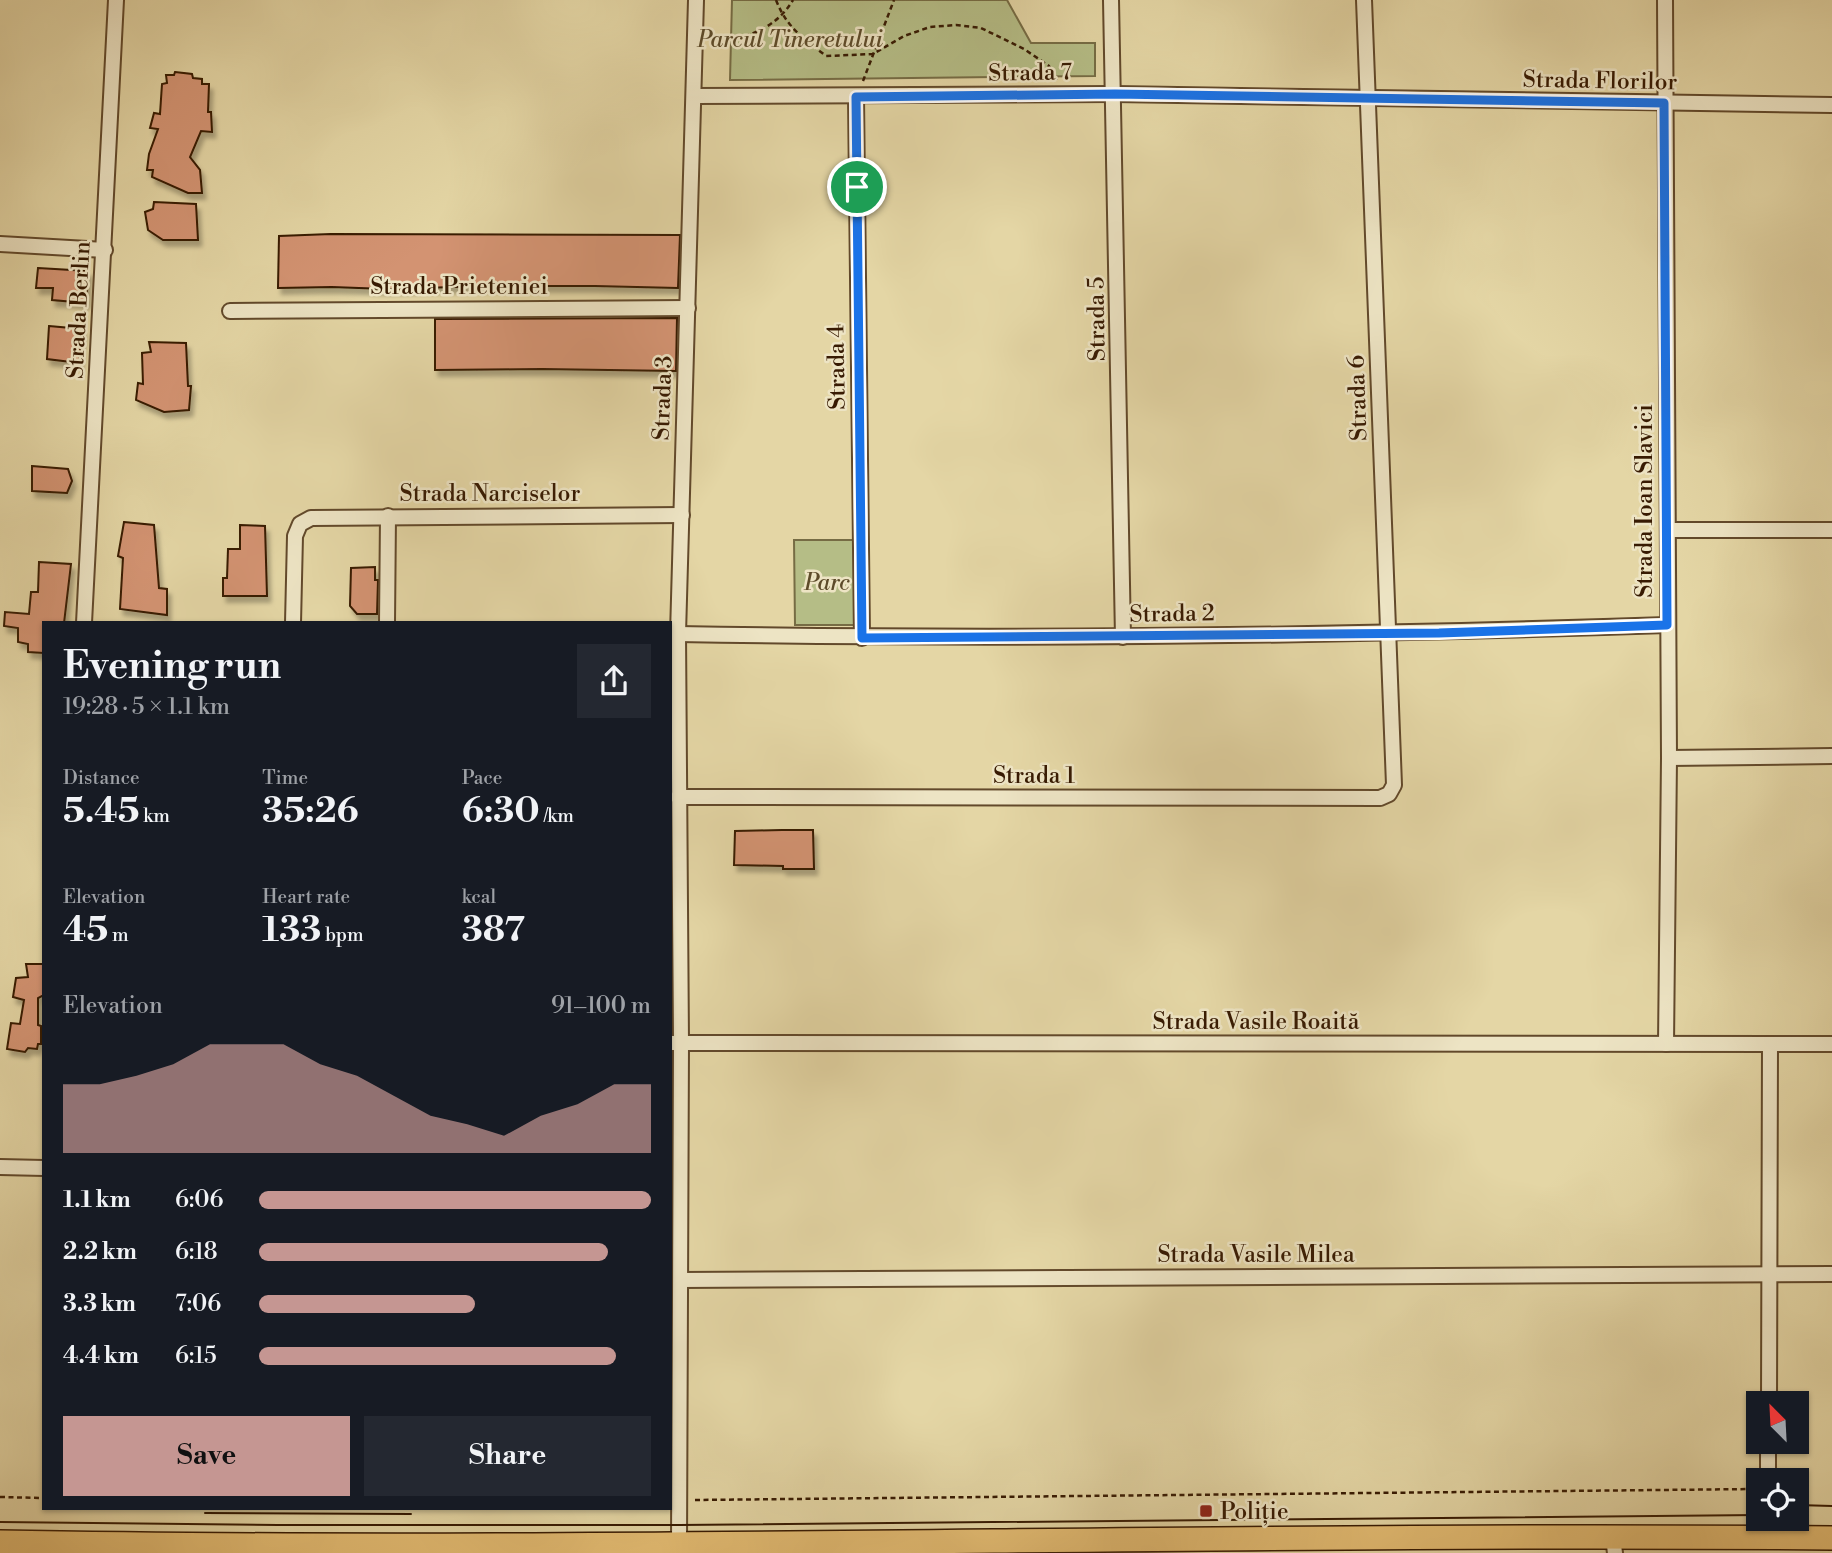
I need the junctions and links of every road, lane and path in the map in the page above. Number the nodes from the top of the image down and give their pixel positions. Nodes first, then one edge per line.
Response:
1 (116, 0) edge
2 (696, 0) edge
3 (776, 0) edge
4 (793, 0) edge
5 (894, 0) edge
6 (1111, 0) edge
7 (1364, 0) edge
8 (1665, 0) edge
9 (782, 15) junction
10 (728, 40) dead end
11 (873, 54) junction
12 (1057, 80) dead end
13 (1115, 94) junction
14 (694, 96) junction
15 (856, 97) junction
16 (1368, 99) junction
17 (1664, 103) junction
18 (1832, 106) edge
19 (0, 244) edge
20 (104, 250) junction
21 (688, 308) junction
22 (230, 311) dead end
23 (682, 514) junction
24 (388, 516) junction
25 (1668, 530) junction
26 (1832, 530) edge
27 (84, 621) edge
28 (293, 621) edge
29 (387, 621) edge
30 (1667, 625) junction
31 (1388, 633) junction
32 (678, 634) junction
33 (1124, 637) junction
34 (862, 638) junction
35 (1832, 756) edge
36 (1670, 758) junction
37 (1389, 794) joint
38 (678, 797) junction
39 (676, 1043) edge
40 (1666, 1044) junction
41 (1770, 1044) junction
42 (1832, 1044) edge
43 (0, 1167) edge
44 (42, 1168) edge
45 (1770, 1272) junction
46 (1832, 1274) edge
47 (681, 1280) junction
48 (1769, 1391) edge
49 (1746, 1489) edge
50 (0, 1497) edge
51 (42, 1498) edge
52 (679, 1500) junction
53 (1764, 1537) edge
54 (1832, 1538) edge
55 (0, 1542) edge
56 (679, 1546) junction
57 (1614, 1546) edge
58 (1146, 1547) edge
59 (340, 1549) edge

1 - 20 street, Strada Berlin
2 - 14 street, Strada 3
3 - 9 path
4 - 9 path
5 - 11 path
6 - 13 street, Strada 5
7 - 16 street, Strada 6
8 - 17 street, Strada Ioan Slavici
9 - 10 path
9 - 11 path
11 - 12 path
11 - 15 path
13 - 15 street, Strada 7
13 - 16 street, Strada 7
13 - 33 street, Strada 5
14 - 15 street, Strada 7
14 - 21 street, Strada 3
15 - 34 street, Strada 4
16 - 17 street, Strada Florilor
16 - 31 street, Strada 6
17 - 18 street, Strada Florilor
17 - 25 street, Strada Ioan Slavici
19 - 20 street
20 - 27 street, Strada Berlin
21 - 22 street, Strada Prieteniei
21 - 23 street, Strada 3
23 - 24 street, Strada Narciselor
23 - 32 street, Strada 3
24 - 28 street, Strada Narciselor
24 - 29 street
25 - 26 street
25 - 30 street, Strada Ioan Slavici
30 - 31 street, Strada 2
30 - 36 street, Strada Ioan Slavici
31 - 33 street, Strada 2
31 - 37 street, Strada 6
32 - 34 street, Strada 2
32 - 38 street, Strada 3
33 - 34 street, Strada 2
35 - 36 street
36 - 40 street, Strada Ioan Slavici
37 - 38 street, Strada 1
38 - 39 street, Strada 3
39 - 40 street, Strada Vasile Roaită
39 - 47 street, Strada 3
40 - 41 street, Strada Vasile Roaită
41 - 42 street, Strada Vasile Roaită
41 - 45 street
43 - 44 street
45 - 46 street, Strada Vasile Milea
45 - 47 street, Strada Vasile Milea
45 - 48 street
47 - 52 street, Strada 3
49 - 52 path
50 - 51 path
52 - 56 street, Strada 3
53 - 54 main road
53 - 57 main road
55 - 59 main road
56 - 58 main road
56 - 59 main road
57 - 58 main road

